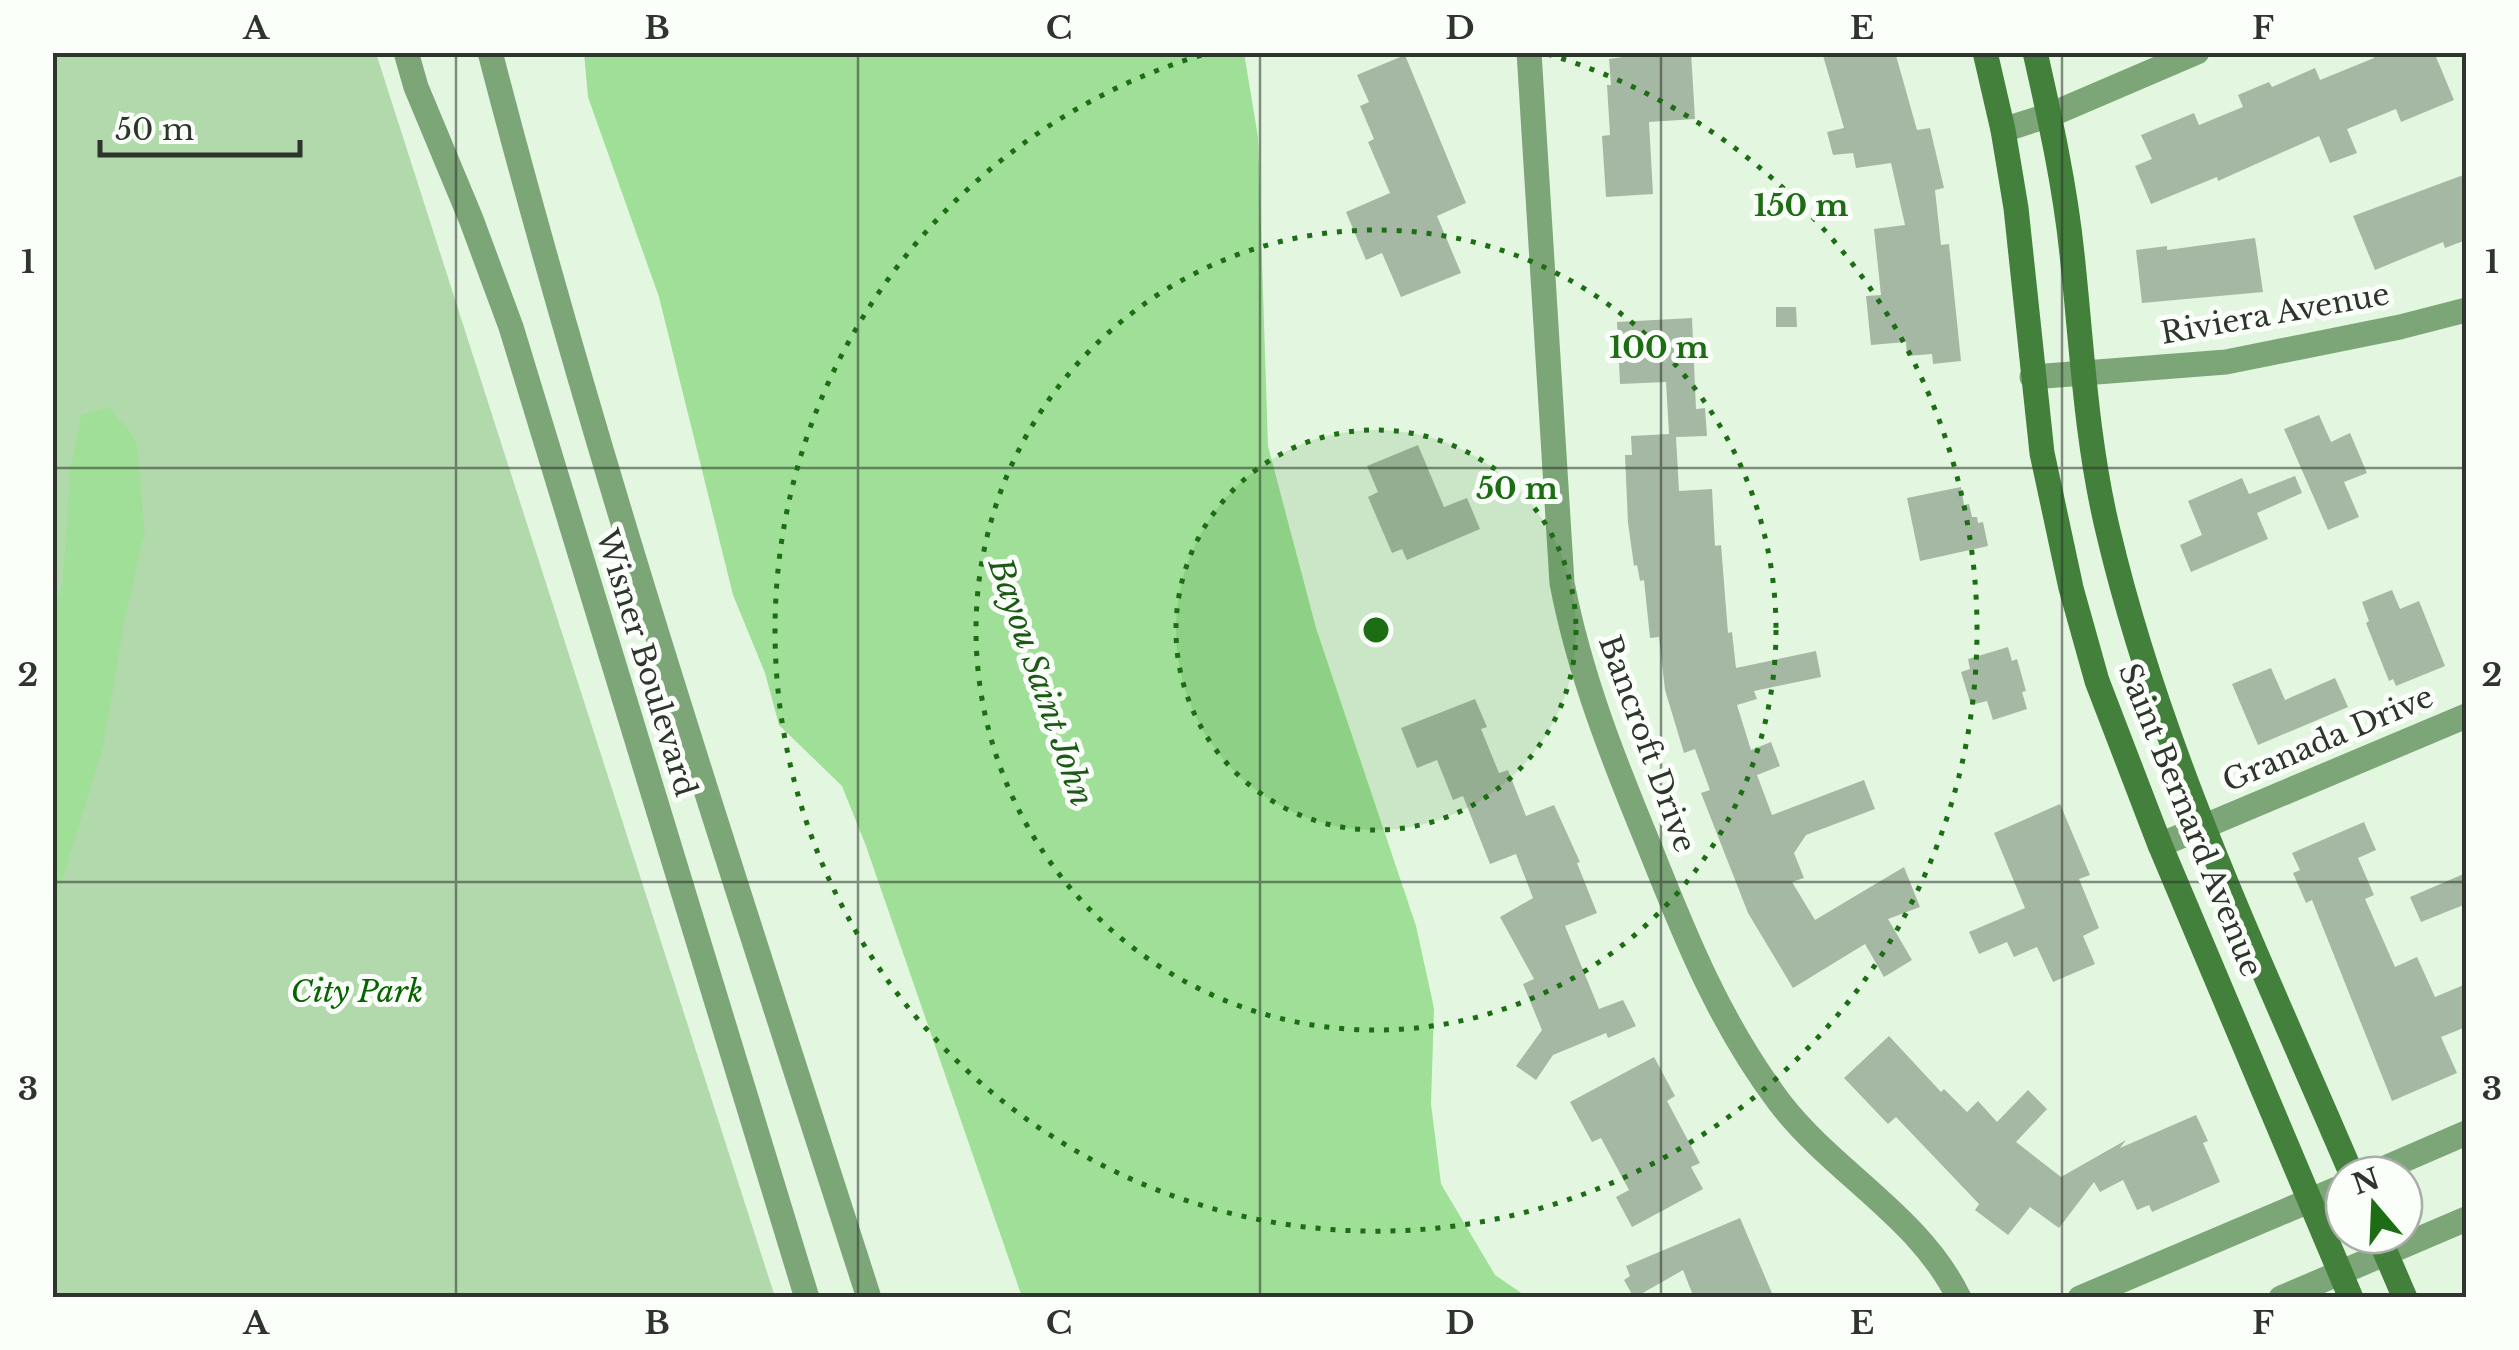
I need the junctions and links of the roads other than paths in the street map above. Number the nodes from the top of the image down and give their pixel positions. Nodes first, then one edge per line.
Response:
1 (406, 52) edge
2 (490, 52) edge
3 (1528, 52) edge
4 (1985, 52) edge
5 (2035, 52) edge
6 (2197, 52) edge
7 (2050, 116) junction
8 (2003, 130) junction
9 (2466, 310) edge
10 (2082, 374) junction
11 (2032, 377) junction
12 (2466, 716) edge
13 (2204, 827) junction
14 (2160, 845) junction
15 (2466, 1134) edge
16 (2343, 1155) edge
17 (2416, 1155) edge
18 (2324, 1194) edge
19 (2310, 1200) junction
20 (2466, 1219) edge
21 (2424, 1232) edge
22 (2366, 1255) edge
23 (2387, 1255) edge
24 (2341, 1272) junction
25 (807, 1298) edge
26 (869, 1298) edge
27 (1959, 1298) edge
28 (2080, 1298) edge
29 (2281, 1298) edge
30 (2352, 1298) edge
31 (2405, 1298) edge

1 - 25 street, Wisner Boulevard
2 - 26 street, Wisner Boulevard
3 - 27 street, Bancroft Drive
4 - 8 main road, Saint Bernard Avenue
5 - 7 main road, Saint Bernard Avenue
6 - 7 street
7 - 8 street
7 - 10 main road, Saint Bernard Avenue
8 - 11 main road, Saint Bernard Avenue
9 - 10 street, Riviera Avenue
10 - 11 street, Riviera Avenue
10 - 13 main road, Saint Bernard Avenue
11 - 14 main road, Saint Bernard Avenue
12 - 13 street, Granada Drive
13 - 14 street, Granada Drive
13 - 16 main road, Saint Bernard Avenue
14 - 19 main road, Saint Bernard Avenue
15 - 17 street
18 - 19 street
19 - 24 main road, Saint Bernard Avenue
19 - 28 street
20 - 21 street
22 - 24 street
23 - 31 main road
24 - 29 street
24 - 30 main road, Saint Bernard Avenue

